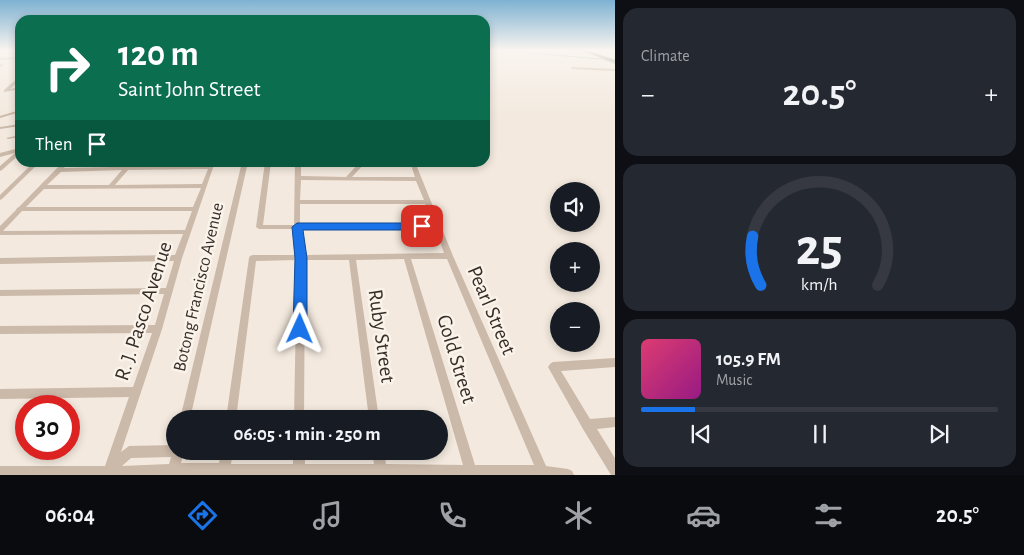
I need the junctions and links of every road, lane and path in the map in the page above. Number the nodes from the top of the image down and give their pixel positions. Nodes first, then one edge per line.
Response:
1 (15, 83) edge
2 (15, 89) edge
3 (15, 112) edge
4 (0, 117) edge
5 (15, 126) edge
6 (0, 128) edge
7 (15, 137) edge
8 (8, 138) dead end
9 (15, 152) edge
10 (0, 155) edge
11 (15, 156) edge
12 (32, 167) edge
13 (63, 167) edge
14 (177, 167) edge
15 (211, 167) edge
16 (244, 167) edge
17 (267, 167) edge
18 (298, 167) edge
19 (359, 167) edge
20 (414, 167) edge
21 (0, 169) edge
22 (60, 170) junction
23 (125, 170) junction
24 (298, 178) junction
25 (348, 178) junction
26 (419, 179) junction
27 (111, 186) junction
28 (204, 186) junction
29 (44, 187) junction
30 (3, 192) edge
31 (0, 198) edge
32 (297, 202) junction
33 (428, 202) junction
34 (19, 209) junction
35 (195, 209) junction
36 (438, 226) junction
37 (297, 227) junction
38 (0, 231) edge
39 (187, 232) junction
40 (449, 256) junction
41 (352, 257) junction
42 (407, 257) junction
43 (178, 258) junction
44 (301, 258) junction
45 (0, 261) edge
46 (169, 291) junction
47 (0, 293) edge
48 (158, 329) junction
49 (0, 330) edge
50 (615, 362) edge
51 (135, 392) junction
52 (0, 394) edge
53 (187, 410) edge
54 (232, 410) edge
55 (299, 410) edge
56 (373, 410) edge
57 (615, 422) edge
58 (587, 424) junction
59 (166, 451) edge
60 (226, 460) edge
61 (299, 460) edge
62 (379, 460) edge
63 (109, 470) junction
64 (224, 470) junction
65 (298, 471) junction
66 (542, 471) junction
67 (0, 472) edge
68 (173, 472) edge
69 (381, 472) junction
70 (471, 472) junction
71 (615, 472) edge
72 (568, 475) edge

1 - 2 street
3 - 4 street
5 - 6 street
7 - 8 street
9 - 10 street
11 - 21 street
12 - 30 street
13 - 22 street
14 - 23 street
15 - 28 street, R. J. Pasco Avenue
16 - 53 street, Botong Francisco Avenue
17 - 37 street
18 - 24 street
19 - 25 street
20 - 26 street, Pearl Street
22 - 23 street
22 - 29 street
23 - 27 street
24 - 25 street
24 - 32 street
25 - 26 street
26 - 33 street, Pearl Street
27 - 28 street
27 - 29 street
28 - 35 street, R. J. Pasco Avenue
29 - 34 street
30 - 31 street
32 - 33 street
32 - 37 street
33 - 36 street, Pearl Street
34 - 35 street
34 - 38 street
35 - 39 street, R. J. Pasco Avenue
36 - 37 street
36 - 40 street, Pearl Street
37 - 44 street
38 - 39 street
39 - 43 street, R. J. Pasco Avenue
40 - 42 street
40 - 66 street, Pearl Street
41 - 42 street
41 - 44 street
41 - 56 street, Ruby Street
42 - 70 street, Gold Street
43 - 45 street
43 - 46 street, R. J. Pasco Avenue
44 - 54 street
44 - 55 street
46 - 47 street
46 - 48 street, R. J. Pasco Avenue
48 - 49 street
48 - 51 street, R. J. Pasco Avenue
50 - 58 street
51 - 52 street
51 - 63 street, R. J. Pasco Avenue
57 - 58 street
58 - 71 street
59 - 63 street
60 - 64 street
61 - 65 street
62 - 69 street
63 - 67 street
63 - 68 street
64 - 65 street
64 - 68 street
65 - 69 street
66 - 70 street
66 - 72 street
69 - 70 street

